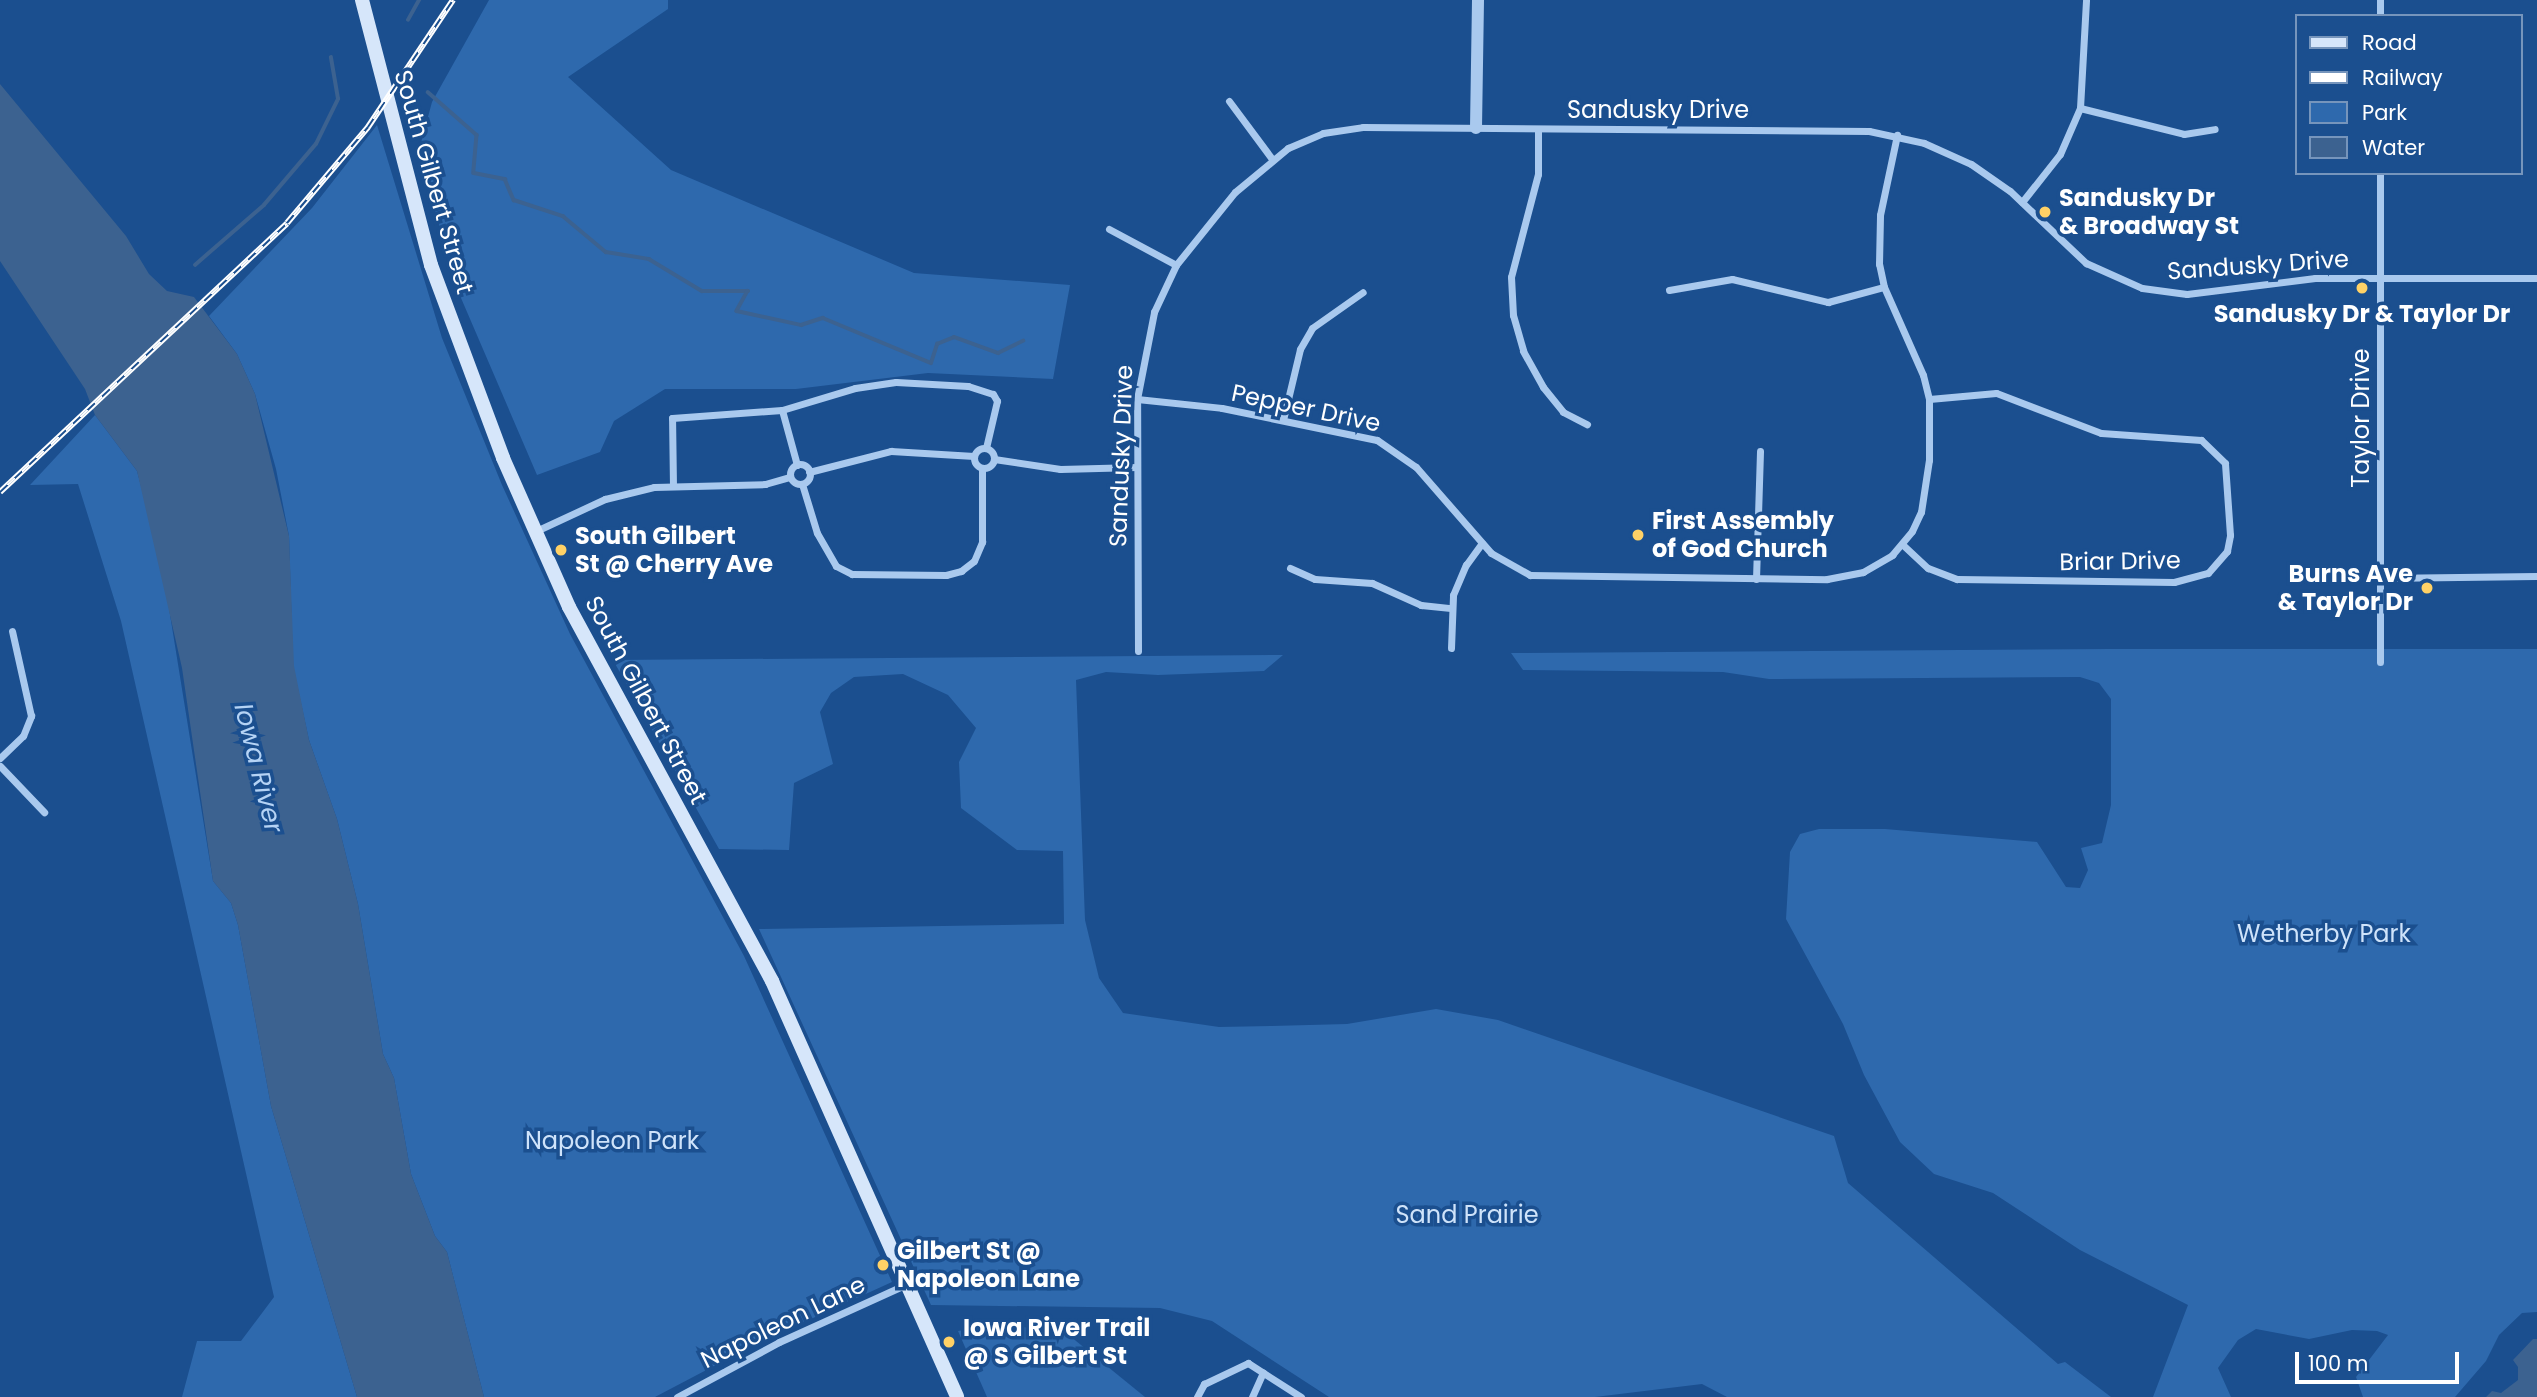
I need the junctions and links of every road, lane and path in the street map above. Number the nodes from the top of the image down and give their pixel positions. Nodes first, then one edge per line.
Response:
1 (362, 0) edge
2 (1478, 0) edge
3 (2086, 0) edge
4 (1229, 102) dead end
5 (2080, 108) junction
6 (1476, 128) junction
7 (1538, 129) junction
8 (2215, 129) dead end
9 (1897, 135) junction
10 (1272, 159) junction
11 (2380, 175) edge
12 (2022, 202) junction
13 (1109, 229) dead end
14 (1176, 265) junction
15 (2380, 278) junction
16 (2537, 278) edge
17 (1884, 287) junction
18 (1669, 290) dead end
19 (1363, 292) dead end
20 (1929, 399) junction
21 (1137, 400) junction
22 (782, 410) junction
23 (1283, 420) junction
24 (1587, 424) dead end
25 (986, 448) junction
26 (1760, 451) dead end
27 (974, 456) junction
28 (994, 458) junction
29 (797, 465) junction
30 (1137, 467) junction
31 (982, 468) junction
32 (809, 472) junction
33 (790, 477) junction
34 (802, 484) junction
35 (673, 486) junction
36 (536, 531) junction
37 (1482, 543) junction
38 (1903, 545) junction
39 (1290, 568) dead end
40 (2537, 576) edge
41 (2381, 578) junction
42 (1756, 579) junction
43 (1451, 608) junction
44 (12, 631) dead end
45 (1451, 648) dead end
46 (1138, 651) dead end
47 (2380, 662) dead end
48 (0, 758) edge
49 (0, 766) edge
50 (44, 812) dead end
51 (908, 1284) junction
52 (1263, 1372) junction
53 (677, 1397) edge
54 (957, 1397) edge
55 (1197, 1397) edge
56 (1252, 1397) edge
57 (1301, 1397) edge

1 - 36 main road, South Gilbert Street
2 - 6 street
3 - 5 street
4 - 10 street
5 - 8 street
5 - 12 street
6 - 7 street, Sandusky Drive
6 - 10 street, Sandusky Drive
7 - 9 street, Sandusky Drive
7 - 24 street
9 - 12 street, Sandusky Drive
9 - 17 street, Pepper Drive
10 - 14 street, Sandusky Drive
11 - 15 street, Taylor Drive
12 - 15 street, Sandusky Drive
13 - 14 street
14 - 21 street, Sandusky Drive
15 - 16 street, Sandusky Drive
15 - 41 street, Taylor Drive
17 - 18 street
17 - 20 street, Pepper Drive
19 - 23 street
20 - 38 street, Pepper Drive
20 - 38 street, Briar Drive
21 - 23 street, Pepper Drive
21 - 30 street, Sandusky Drive
22 - 25 street
22 - 29 street
22 - 35 street
23 - 37 street, Pepper Drive
25 - 27 street
25 - 28 street
26 - 42 street
27 - 31 street
27 - 32 street
28 - 30 street
28 - 31 street
29 - 32 street
29 - 33 street
30 - 46 street, Sandusky Drive
31 - 34 street
32 - 34 street
33 - 34 street
33 - 35 street
35 - 36 street
36 - 51 main road, South Gilbert Street
37 - 42 street, Pepper Drive
37 - 43 street
38 - 42 street, Pepper Drive
39 - 43 street
40 - 41 street
41 - 47 street, Taylor Drive
43 - 45 street
44 - 48 street
49 - 50 street
51 - 53 street, Napoleon Lane
51 - 54 main road, South Gilbert Street
52 - 55 street
52 - 56 street
52 - 57 street

